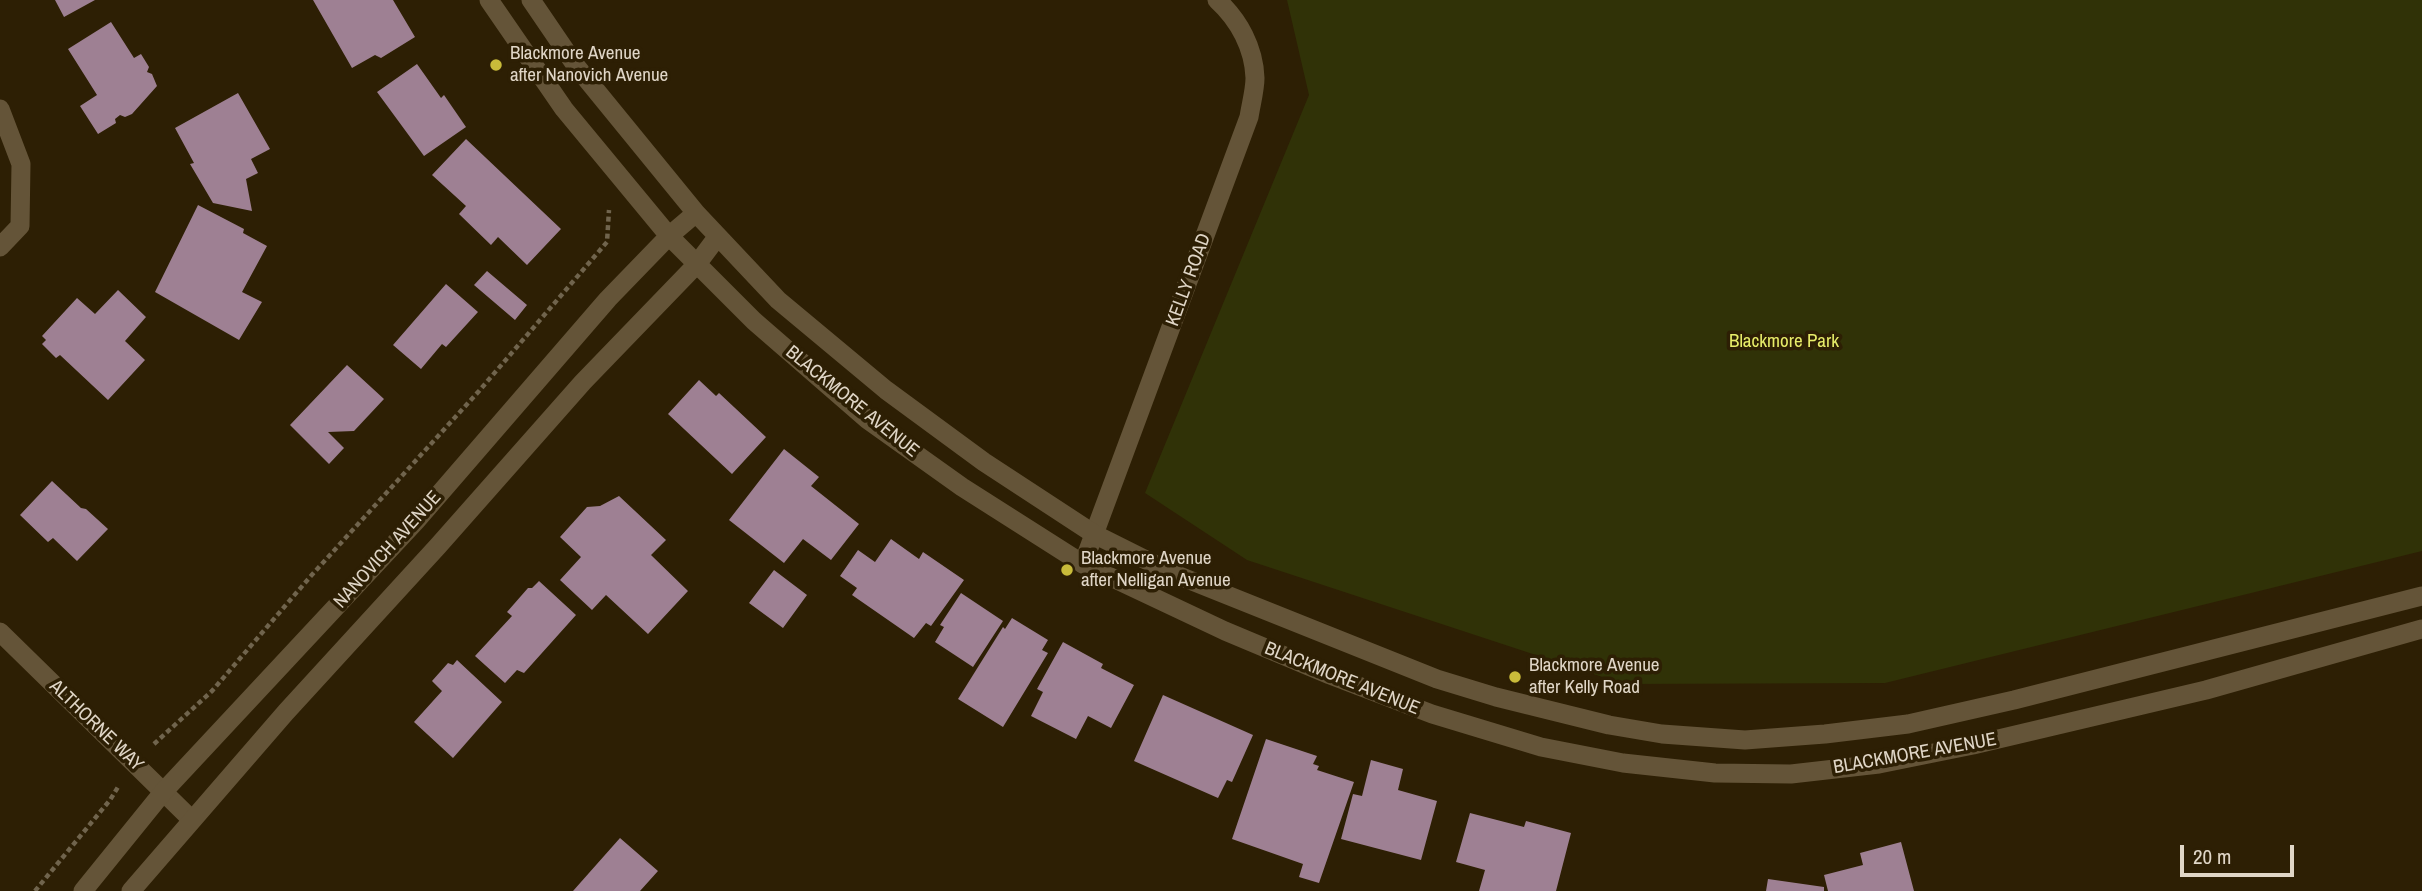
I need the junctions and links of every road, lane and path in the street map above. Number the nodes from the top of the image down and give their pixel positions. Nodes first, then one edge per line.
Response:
1 (489, 0) edge
2 (531, 0) edge
3 (1217, 0) edge
4 (0, 109) edge
5 (608, 202) dead end
6 (696, 213) junction
7 (669, 236) junction
8 (718, 236) junction
9 (0, 247) edge
10 (697, 264) junction
11 (1094, 534) junction
12 (1083, 564) junction
13 (2422, 596) edge
14 (2422, 629) edge
15 (0, 632) edge
16 (133, 763) junction
17 (164, 791) junction
18 (191, 819) junction
19 (35, 891) edge
20 (83, 891) edge
21 (131, 891) edge

1 - 7 street, BLACKMORE AVENUE
2 - 6 street, BLACKMORE AVENUE
3 - 11 street, KELLY ROAD
4 - 9 street
5 - 16 path
6 - 7 street, NANOVICH AVENUE
6 - 8 street, BLACKMORE AVENUE
7 - 10 street, BLACKMORE AVENUE
7 - 17 street, NANOVICH AVENUE
8 - 10 street, NANOVICH AVENUE
8 - 11 street, BLACKMORE AVENUE
10 - 12 street, BLACKMORE AVENUE
10 - 18 street, NANOVICH AVENUE
11 - 12 street, KELLY ROAD
11 - 13 street, BLACKMORE AVENUE
12 - 14 street, BLACKMORE AVENUE
15 - 16 street, ALTHORNE WAY
16 - 17 street, ALTHORNE WAY
16 - 19 path
17 - 18 street, ALTHORNE WAY
17 - 20 street, NANOVICH AVENUE
18 - 21 street, NANOVICH AVENUE

